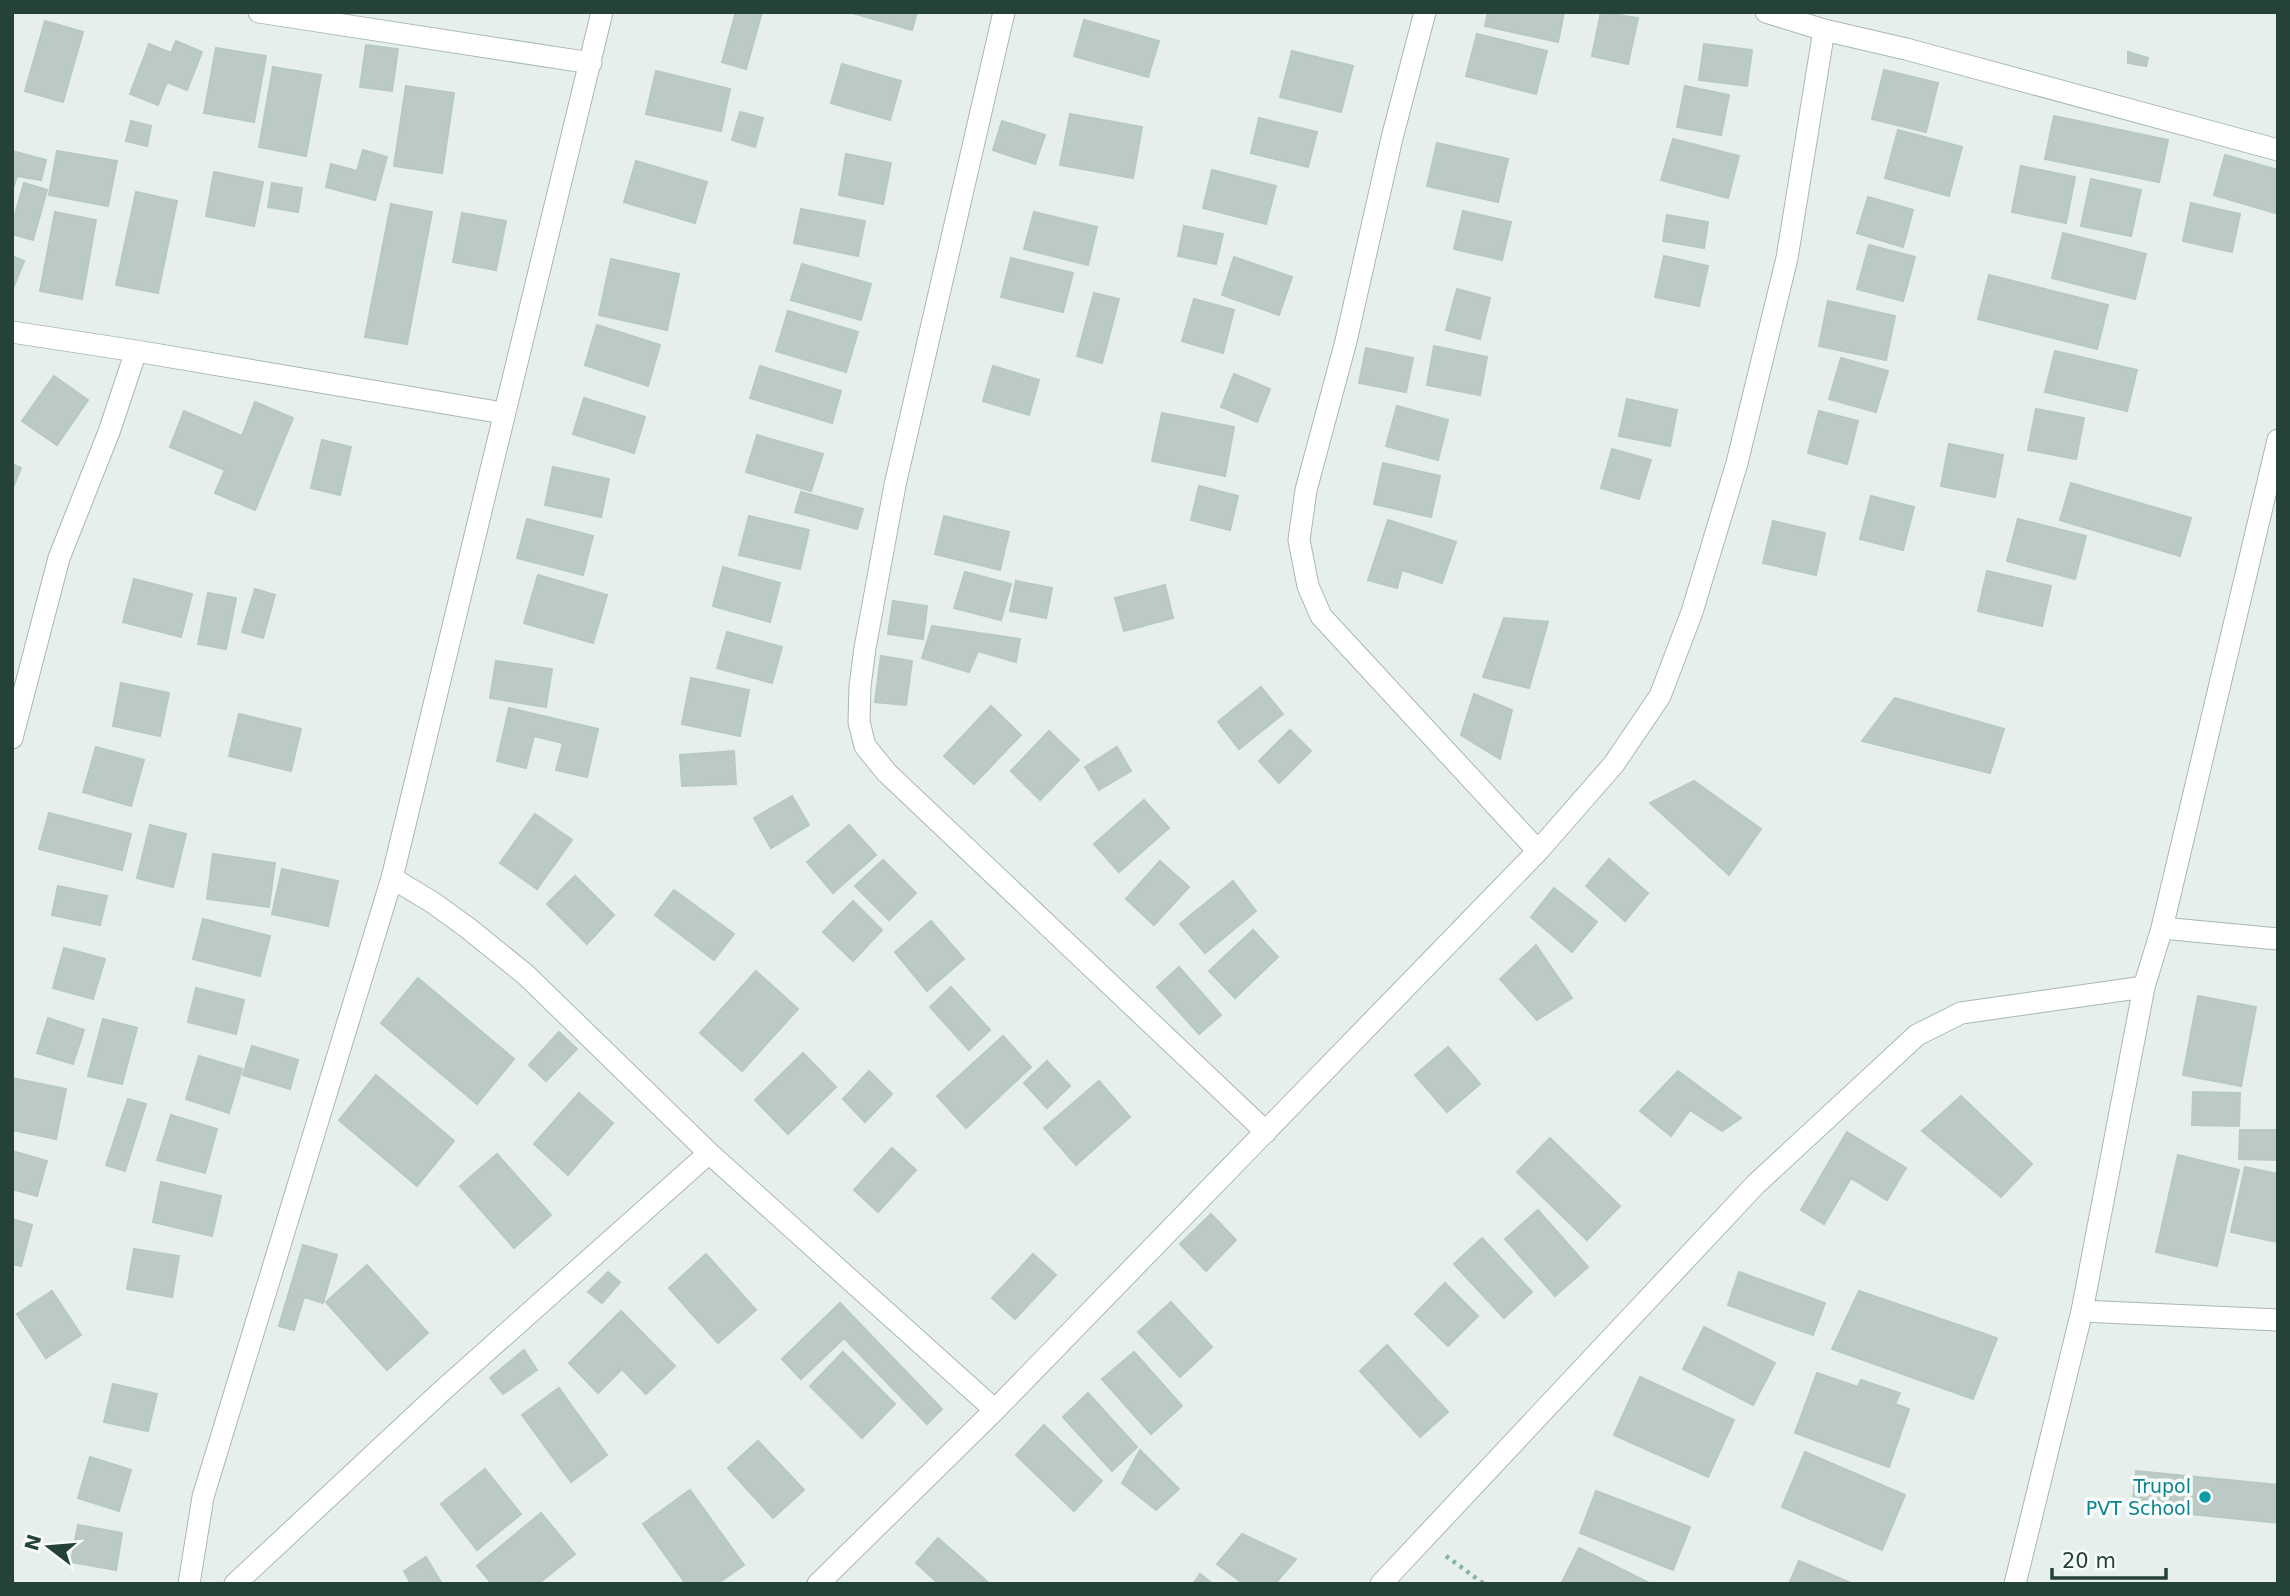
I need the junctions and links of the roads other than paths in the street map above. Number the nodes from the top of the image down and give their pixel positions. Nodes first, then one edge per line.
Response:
1 (259, 12) edge
2 (602, 12) edge
3 (1004, 12) edge
4 (1425, 12) edge
5 (1766, 12) edge
6 (1824, 30) junction
7 (591, 63) junction
8 (2278, 150) edge
9 (12, 332) edge
10 (136, 351) junction
11 (503, 413) junction
12 (2278, 440) edge
13 (12, 738) edge
14 (1538, 851) junction
15 (392, 878) junction
16 (2162, 928) junction
17 (2278, 939) edge
18 (2144, 987) junction
19 (1266, 1132) junction
20 (709, 1153) junction
21 (2082, 1311) junction
22 (2278, 1320) edge
23 (995, 1410) junction
24 (189, 1584) edge
25 (235, 1584) edge
26 (818, 1584) edge
27 (1381, 1584) edge
28 (2015, 1584) edge

1 - 7 street
2 - 7 street
3 - 19 street
4 - 14 street
5 - 6 street
6 - 8 street
6 - 14 street
7 - 11 street
9 - 10 street
10 - 11 street
10 - 13 street
11 - 15 street
12 - 16 street
14 - 19 street
15 - 20 street
15 - 24 street
16 - 17 street
16 - 18 street
18 - 21 street
18 - 27 street
19 - 23 street
20 - 23 street
20 - 25 street
21 - 22 street
21 - 28 street
23 - 26 street

